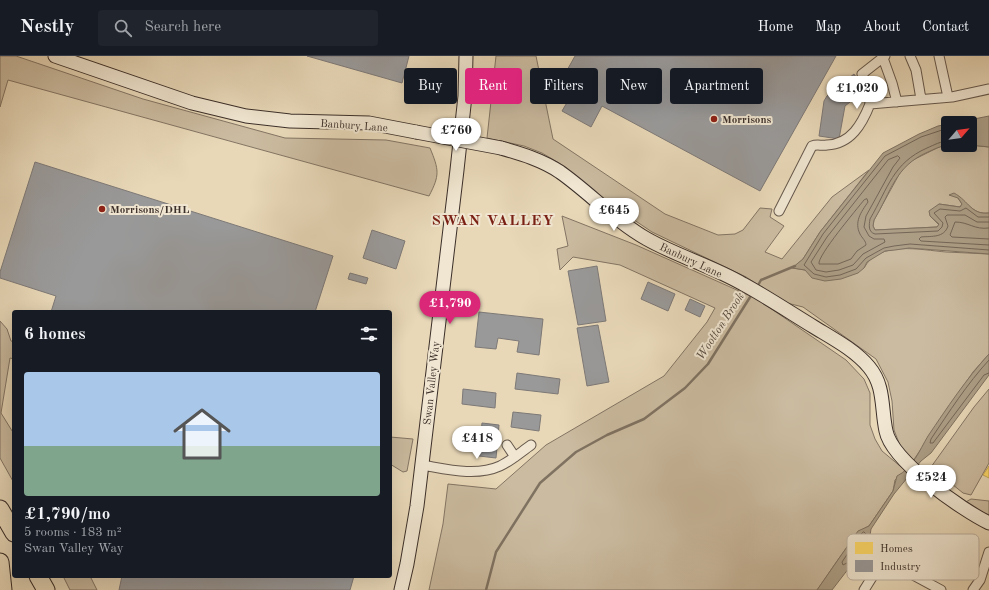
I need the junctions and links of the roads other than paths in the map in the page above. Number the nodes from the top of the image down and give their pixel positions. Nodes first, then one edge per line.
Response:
1 (55, 56) edge
2 (466, 56) edge
3 (910, 56) edge
4 (940, 56) edge
5 (884, 57) edge
6 (989, 89) edge
7 (948, 97) junction
8 (921, 100) junction
9 (897, 102) junction
10 (870, 104) junction
11 (779, 211) dead end
12 (507, 445) dead end
13 (531, 445) dead end
14 (515, 457) junction
15 (422, 466) junction
16 (0, 509) edge
17 (989, 523) edge
18 (12, 530) edge
19 (989, 552) edge
20 (0, 562) edge
21 (39, 578) edge
22 (871, 580) edge
23 (922, 580) edge
24 (980, 580) junction
25 (989, 584) edge
26 (3, 590) edge
27 (46, 590) edge
28 (401, 590) edge
29 (864, 590) edge
30 (941, 590) edge
31 (973, 590) edge

1 - 17 street, Banbury Lane, bridge
2 - 15 street, Swan Valley Way
3 - 8 street
4 - 7 street
5 - 9 street
5 - 10 street
6 - 7 street
7 - 8 street
8 - 9 street
9 - 10 street
10 - 11 street
12 - 14 street
13 - 14 street
14 - 15 street
15 - 28 street, Swan Valley Way
16 - 18 highway
19 - 24 street
20 - 26 highway
21 - 27 highway
22 - 29 street
23 - 30 street
24 - 25 street
24 - 31 street

